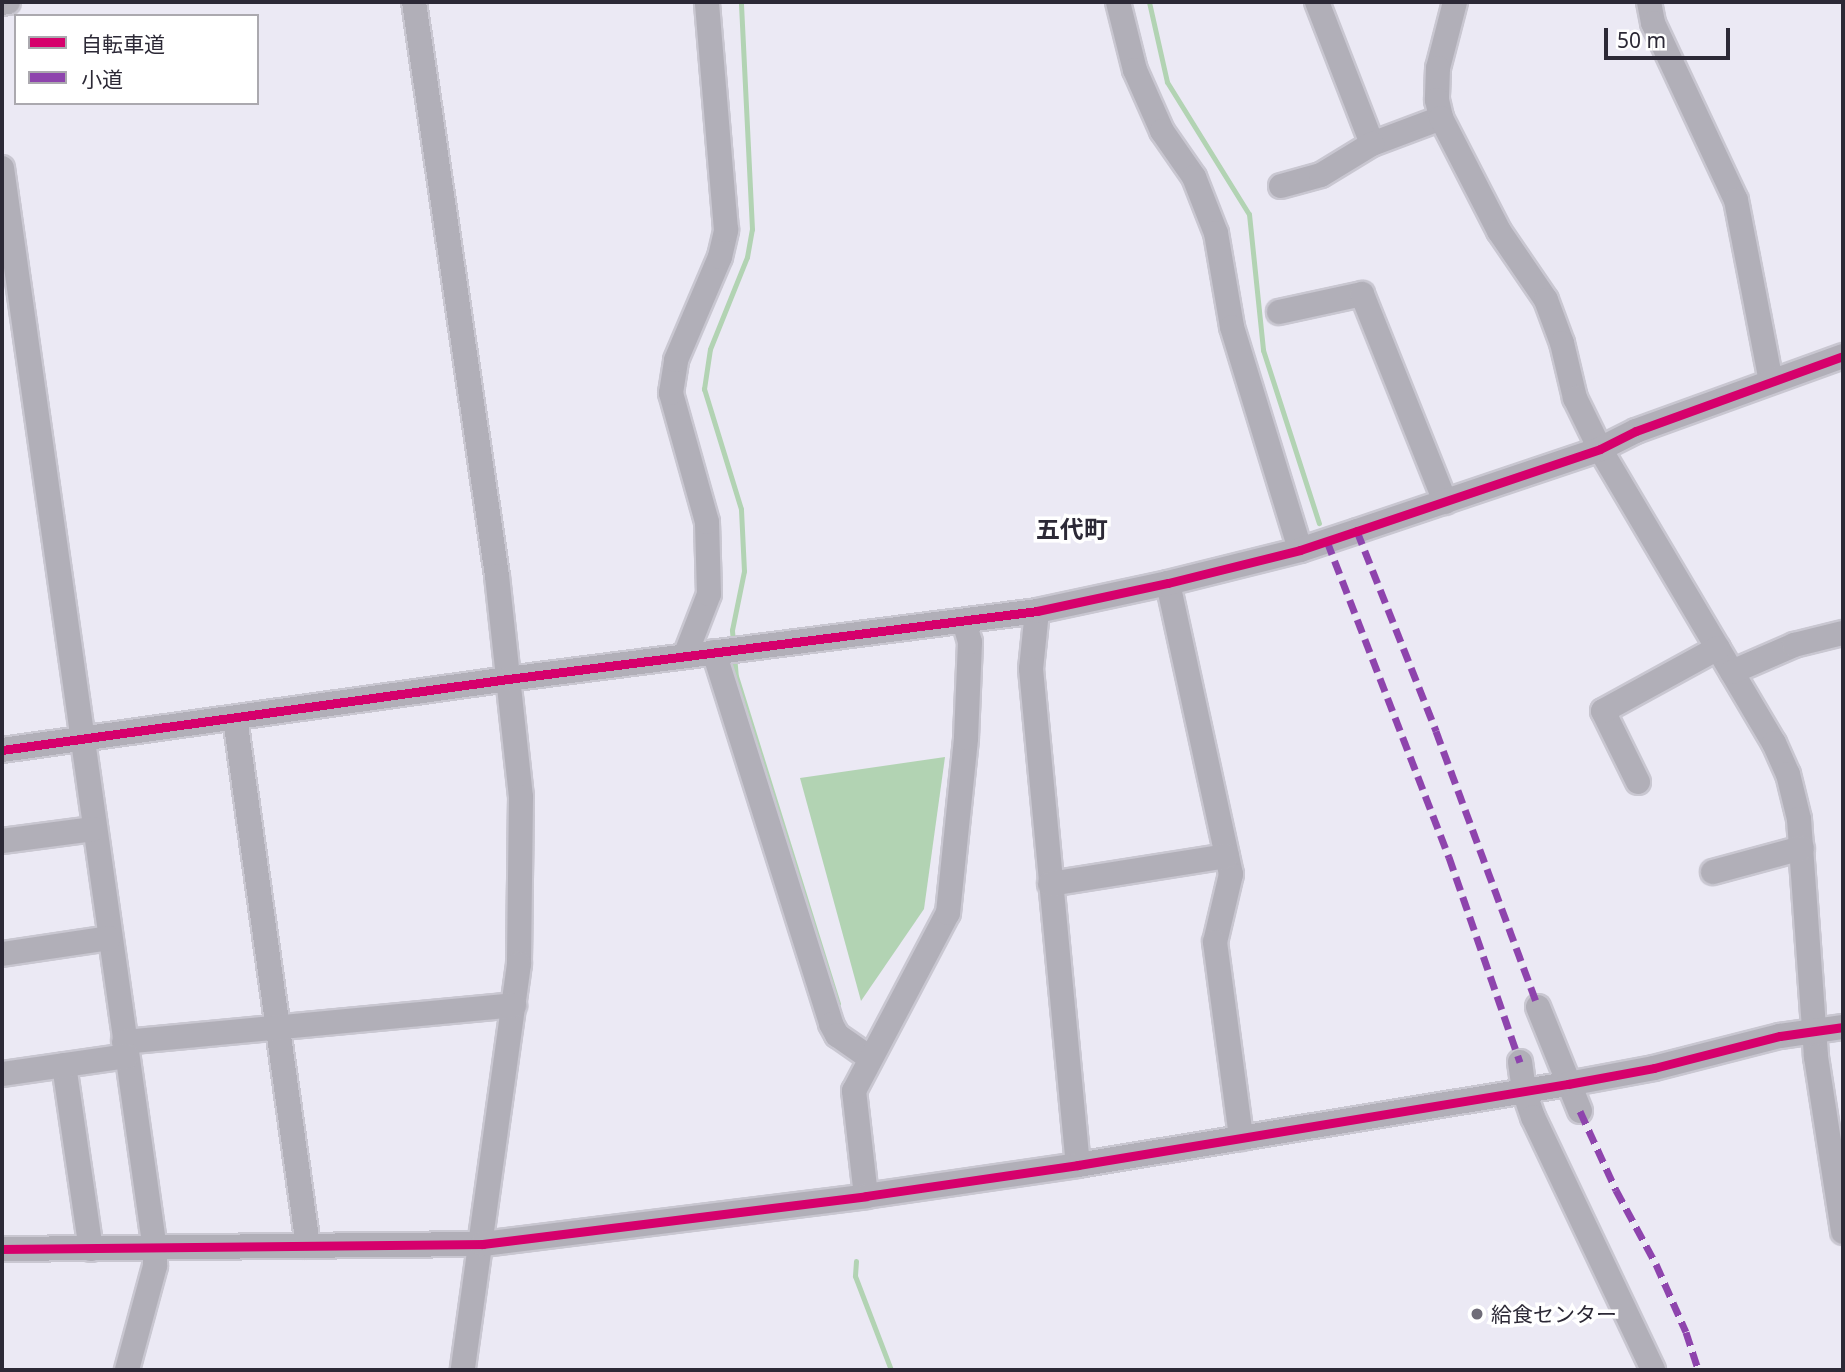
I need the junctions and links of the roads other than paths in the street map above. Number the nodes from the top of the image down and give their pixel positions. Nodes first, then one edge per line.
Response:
1 (8, 2) edge
2 (414, 2) edge
3 (707, 2) edge
4 (1118, 2) edge
5 (1317, 2) edge
6 (1455, 2) edge
7 (1649, 2) edge
8 (2, 3) edge
9 (1441, 118) junction
10 (1372, 144) junction
11 (2, 168) edge
12 (1282, 186) dead end
13 (1279, 312) dead end
14 (1843, 356) edge
15 (1771, 381) junction
16 (1600, 449) junction
17 (1445, 502) junction
18 (1300, 550) junction
19 (1168, 583) junction
20 (1037, 611) junction
21 (964, 621) junction
22 (1843, 633) edge
23 (1718, 648) junction
24 (713, 652) junction
25 (685, 656) junction
26 (1732, 672) junction
27 (508, 679) junction
28 (235, 718) junction
29 (80, 740) junction
30 (2, 750) edge
31 (1638, 782) dead end
32 (93, 828) junction
33 (2, 841) edge
34 (1802, 848) junction
35 (1227, 856) junction
36 (1713, 872) dead end
37 (1049, 884) junction
38 (109, 938) junction
39 (2, 954) edge
40 (514, 1004) junction
41 (1538, 1007) dead end
42 (1843, 1027) edge
43 (278, 1028) junction
44 (1813, 1031) junction
45 (125, 1049) junction
46 (870, 1058) junction
47 (1520, 1062) dead end
48 (64, 1065) junction
49 (2, 1074) edge
50 (1567, 1084) junction
51 (1524, 1091) junction
52 (1580, 1111) dead end
53 (1241, 1138) junction
54 (1078, 1165) junction
55 (866, 1196) junction
56 (1843, 1232) edge
57 (483, 1244) junction
58 (309, 1246) junction
59 (2, 1249) edge
60 (91, 1250) junction
61 (155, 1250) junction
62 (127, 1370) edge
63 (463, 1370) edge
64 (1653, 1370) edge

1 - 8 street
2 - 27 street
3 - 25 street
4 - 18 street
5 - 10 street
6 - 9 street
7 - 15 street
9 - 10 street
9 - 16 street
10 - 12 street
11 - 29 street
13 - 17 street
14 - 15 street
15 - 16 street
16 - 17 street
16 - 23 street
17 - 18 street
18 - 19 street
19 - 20 street
19 - 35 street
20 - 21 street
20 - 37 street
21 - 24 street
21 - 46 street
22 - 26 street
23 - 26 street
23 - 31 street
24 - 25 street
24 - 46 street
25 - 27 street
26 - 34 street
27 - 28 street
27 - 40 street
28 - 29 street
28 - 43 street
29 - 30 street
29 - 32 street
32 - 33 street
32 - 38 street
34 - 36 street
34 - 44 street
35 - 37 street
35 - 53 street
37 - 54 street
38 - 39 street
38 - 45 street
40 - 43 street
40 - 57 street
41 - 50 street
42 - 44 street
43 - 45 street
43 - 58 street
44 - 50 street
44 - 56 street
45 - 48 street
45 - 61 street
46 - 55 street
47 - 51 street
48 - 49 street
48 - 60 street
50 - 51 street
50 - 52 street
51 - 53 street
51 - 64 street
53 - 54 street
54 - 55 street
55 - 57 street
57 - 58 street
57 - 63 street
58 - 61 street
59 - 60 street
60 - 61 street
61 - 62 street

